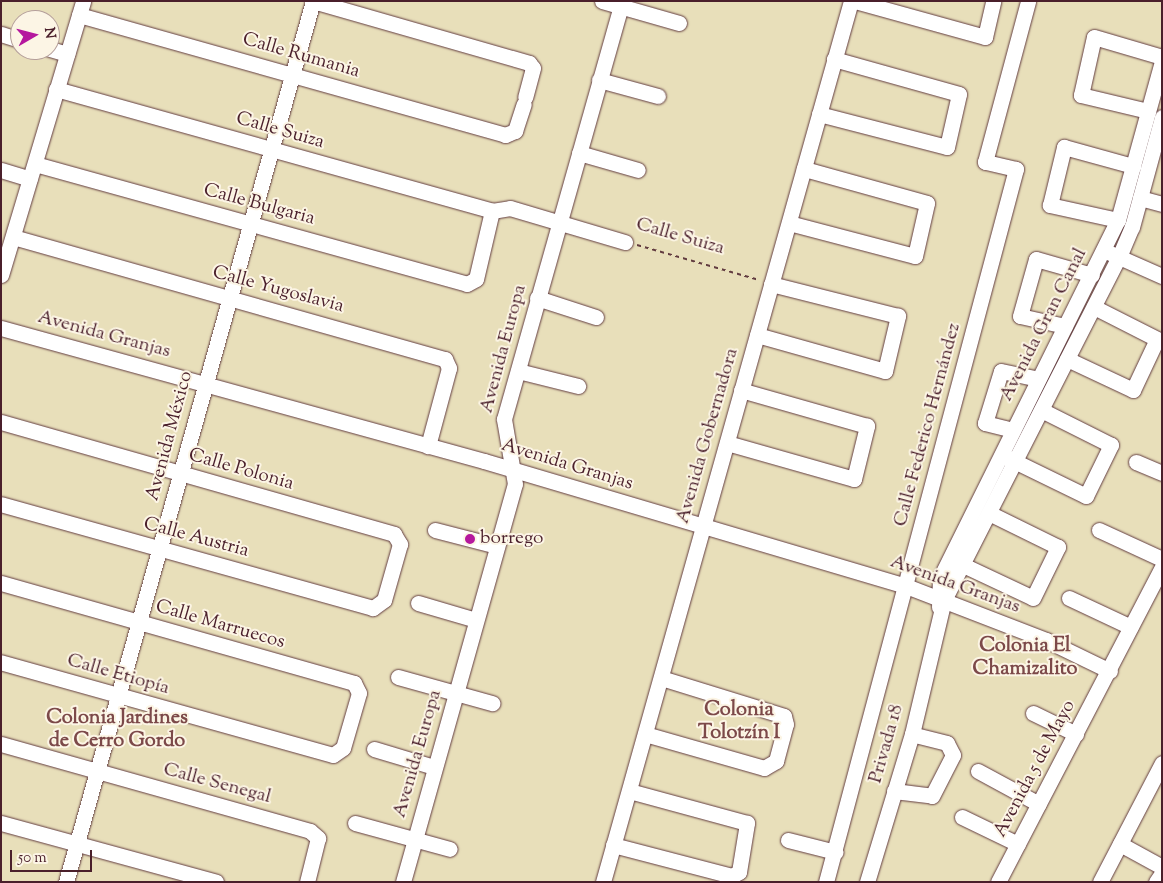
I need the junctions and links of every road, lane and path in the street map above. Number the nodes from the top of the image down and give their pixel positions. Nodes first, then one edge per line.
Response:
1 (313, 1) edge
2 (602, 1) edge
3 (851, 1) edge
4 (855, 1) edge
5 (993, 1) edge
6 (1028, 1) edge
7 (621, 4) edge
8 (81, 8) edge
9 (678, 22) dead end
10 (60, 52) edge
11 (67, 54) junction
12 (1162, 56) edge
13 (834, 59) junction
14 (1162, 61) edge
15 (292, 74) junction
16 (1159, 79) edge
17 (599, 80) junction
18 (56, 90) junction
19 (658, 96) dead end
20 (819, 114) junction
21 (1155, 114) edge
22 (1158, 146) edge
23 (270, 148) junction
24 (579, 153) junction
25 (34, 164) junction
26 (1133, 166) junction
27 (804, 169) junction
28 (1, 170) edge
29 (638, 170) dead end
30 (30, 179) junction
31 (1140, 198) junction
32 (1162, 204) edge
33 (492, 212) junction
34 (1118, 220) junction
35 (788, 222) junction
36 (250, 224) junction
37 (559, 224) junction
38 (13, 237) junction
39 (625, 242) joint
40 (1104, 250) junction
41 (1119, 257) junction
42 (1, 275) edge
43 (1092, 275) junction
44 (1162, 276) edge
45 (771, 284) junction
46 (229, 298) junction
47 (538, 298) junction
48 (1094, 307) junction
49 (596, 317) dead end
50 (1065, 326) junction
51 (1, 328) edge
52 (757, 335) junction
53 (1067, 359) junction
54 (518, 371) junction
55 (1038, 380) junction
56 (205, 383) junction
57 (578, 386) dead end
58 (742, 390) junction
59 (1041, 410) junction
60 (1, 422) edge
61 (1013, 430) junction
62 (726, 443) junction
63 (428, 446) junction
64 (1008, 458) junction
65 (1136, 462) dead end
66 (515, 470) junction
67 (180, 473) junction
68 (1162, 473) edge
69 (1, 504) edge
70 (989, 513) junction
71 (703, 527) junction
72 (435, 530) dead end
73 (1099, 530) dead end
74 (497, 546) junction
75 (160, 549) junction
76 (1162, 559) edge
77 (963, 565) junction
78 (1162, 567) edge
79 (1, 583) edge
80 (906, 586) junction
81 (1069, 598) dead end
82 (418, 603) dead end
83 (941, 604) junction
84 (380, 606) joint
85 (476, 620) junction
86 (139, 623) junction
87 (1131, 627) junction
88 (1, 662) edge
89 (1110, 671) junction
90 (398, 677) dead end
91 (660, 678) junction
92 (456, 694) junction
93 (118, 696) junction
94 (492, 703) dead end
95 (1033, 713) dead end
96 (645, 734) junction
97 (912, 734) junction
98 (1076, 734) junction
99 (1, 744) edge
100 (374, 749) dead end
101 (339, 754) joint
102 (1162, 763) edge
103 (434, 767) junction
104 (978, 771) dead end
105 (97, 772) junction
106 (894, 790) junction
107 (629, 791) junction
108 (1039, 804) junction
109 (962, 817) dead end
110 (1, 823) edge
111 (355, 823) dead end
112 (416, 839) junction
113 (788, 840) dead end
114 (1018, 844) junction
115 (1120, 844) junction
116 (76, 845) junction
117 (613, 845) junction
118 (450, 849) dead end
119 (834, 852) junction
120 (1162, 867) edge
121 (1162, 873) edge
122 (66, 882) edge
123 (216, 882) edge
124 (307, 882) edge
125 (403, 882) edge
126 (603, 882) edge
127 (826, 882) edge
128 (867, 882) edge
129 (998, 882) edge
130 (1100, 882) edge
131 (1156, 882) edge

1 - 15 street, Avenida México
1 - 15 street, Calle Rumania
2 - 7 street
3 - 13 street, Avenida Gobernadora
4 - 5 street
6 - 80 street, Calle Federico Hernández
7 - 9 street
7 - 17 street, Avenida Europa
8 - 11 street
8 - 15 street, Calle Rumania
10 - 11 street
11 - 18 street
12 - 21 street
13 - 20 street, Avenida Gobernadora
13 - 20 street
14 - 16 street, Avenida Gran Canal
15 - 23 street, Avenida México
16 - 21 street, Avenida Gran Canal
17 - 19 street
17 - 24 street, Avenida Europa
18 - 23 street, Calle Suiza
18 - 25 street
20 - 27 street, Avenida Gobernadora
21 - 22 street, Avenida Gran Canal
21 - 26 street, Avenida Gran Canal
22 - 31 street, Avenida Gran Canal
23 - 33 street, Calle Suiza
23 - 36 street, Avenida México
24 - 29 street
24 - 37 street, Avenida Europa
25 - 30 street
25 - 36 street, Calle Bulgaria
26 - 34 street, Avenida Gran Canal
26 - 34 street
27 - 35 street, Avenida Gobernadora
27 - 35 street
28 - 30 street
30 - 38 street
31 - 32 street
31 - 41 street, Avenida Gran Canal
33 - 36 street, Calle Bulgaria
33 - 37 street, Calle Suiza
34 - 40 street, Avenida Gran Canal
35 - 45 street, Avenida Gobernadora
36 - 46 street, Avenida México
37 - 39 street, Calle Suiza
37 - 47 street, Avenida Europa
38 - 42 street
38 - 46 street, Calle Yugoslavia
39 - 45 path, Calle Suiza
40 - 41 street
40 - 43 street, Avenida Gran Canal
41 - 44 street
41 - 48 street, Avenida Gran Canal
43 - 50 street, Avenida Gran Canal
43 - 50 street
45 - 52 street, Avenida Gobernadora
45 - 52 street
46 - 56 street, Avenida México
46 - 63 street, Calle Yugoslavia
47 - 49 street
47 - 54 street, Avenida Europa
48 - 53 street, Avenida Gran Canal
48 - 53 street
50 - 55 street, Avenida Gran Canal
51 - 56 street, Avenida Granjas
52 - 58 street, Avenida Gobernadora
53 - 59 street, Avenida Gran Canal
54 - 57 street
54 - 66 street, Avenida Europa
55 - 61 street, Avenida Gran Canal
55 - 61 street
56 - 63 street, Avenida Granjas
56 - 67 street, Avenida México
58 - 62 street, Avenida Gobernadora
58 - 62 street
59 - 64 street, Avenida Gran Canal
59 - 64 street
60 - 67 street, Calle Polonia
61 - 64 street, Avenida Gran Canal
62 - 71 street, Avenida Gobernadora
63 - 66 street, Avenida Granjas
64 - 70 street, Avenida Gran Canal
64 - 83 street, Avenida Gran Canal
65 - 68 street
66 - 71 street, Avenida Granjas
66 - 74 street, Avenida Europa
67 - 75 street, Avenida México
67 - 84 street, Calle Polonia
69 - 75 street, Calle Austria
70 - 77 street, Avenida Gran Canal
70 - 77 street
71 - 80 street, Avenida Granjas
71 - 91 street, Avenida Gobernadora
72 - 74 street
73 - 76 street
74 - 85 street, Avenida Europa
75 - 84 street, Calle Austria
75 - 86 street, Avenida México
77 - 83 street, Avenida Gran Canal
78 - 87 street, Avenida 5 de Mayo
79 - 86 street, Calle Marruecos
80 - 83 street, Avenida Granjas
80 - 119 street, Calle Federico Hernández
81 - 87 street
82 - 85 street
83 - 89 street, Avenida Granjas
83 - 97 street, Privada 18
85 - 92 street, Avenida Europa
86 - 93 street, Avenida México
86 - 101 street, Calle Marruecos
87 - 89 street, Avenida 5 de Mayo
88 - 93 street, Calle Etiopía
89 - 98 street, Avenida 5 de Mayo
90 - 92 street
91 - 96 street, Avenida Gobernadora
91 - 96 street
92 - 94 street
92 - 103 street, Avenida Europa
93 - 101 street, Calle Etiopía
93 - 105 street, Avenida México
95 - 98 street
96 - 107 street, Avenida Gobernadora
97 - 106 street, Privada 18
97 - 106 street
98 - 108 street, Avenida 5 de Mayo
99 - 105 street, Calle Senegal
100 - 103 street
102 - 115 street
103 - 112 street, Avenida Europa
104 - 108 street
105 - 116 street, Avenida México
105 - 124 street, Calle Senegal
106 - 128 street, Privada 18
107 - 117 street, Avenida Gobernadora
107 - 117 street
108 - 114 street, Avenida 5 de Mayo
109 - 114 street
110 - 116 street
111 - 112 street
112 - 118 street
112 - 125 street, Avenida Europa
113 - 119 street
114 - 129 street, Avenida 5 de Mayo
115 - 120 street
115 - 130 street
116 - 122 street, Avenida México
116 - 123 street
117 - 126 street, Avenida Gobernadora
119 - 127 street, Calle Federico Hernández
121 - 131 street

